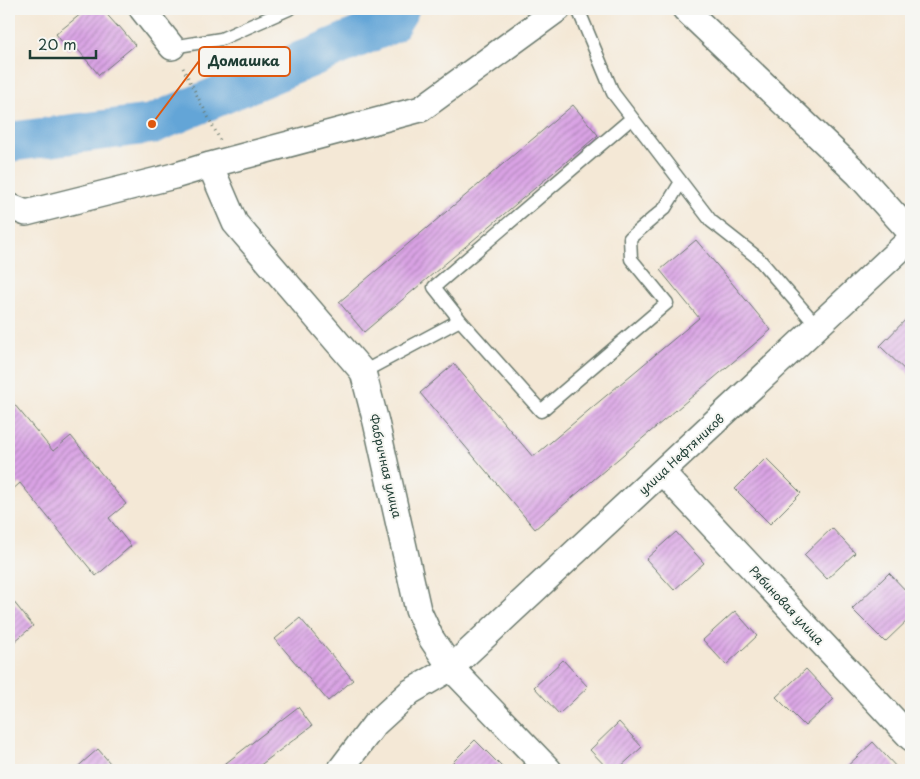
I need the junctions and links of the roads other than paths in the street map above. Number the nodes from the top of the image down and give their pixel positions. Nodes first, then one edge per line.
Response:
1 (142, 9) edge
2 (289, 9) edge
3 (558, 9) edge
4 (578, 9) edge
5 (685, 9) edge
6 (172, 47) joint
7 (632, 118) junction
8 (210, 165) junction
9 (681, 182) junction
10 (9, 206) edge
11 (911, 233) edge
12 (911, 239) edge
13 (460, 320) junction
14 (817, 326) junction
15 (362, 372) junction
16 (662, 472) junction
17 (451, 668) junction
18 (911, 738) edge
19 (340, 770) edge
20 (549, 770) edge

1 - 6 street
2 - 6 lane
3 - 8 street
4 - 7 lane
5 - 11 street
7 - 9 lane
7 - 13 lane
8 - 10 street
8 - 15 street, Фабричная улица
9 - 13 lane
9 - 14 lane
12 - 14 street, улица Нефтяников
13 - 15 lane
14 - 16 street, улица Нефтяников
15 - 17 street, Фабричная улица
16 - 17 street, улица Нефтяников
16 - 18 street, Рябиновая улица
17 - 19 street, улица Нефтяников
17 - 20 street, Фабричная улица

